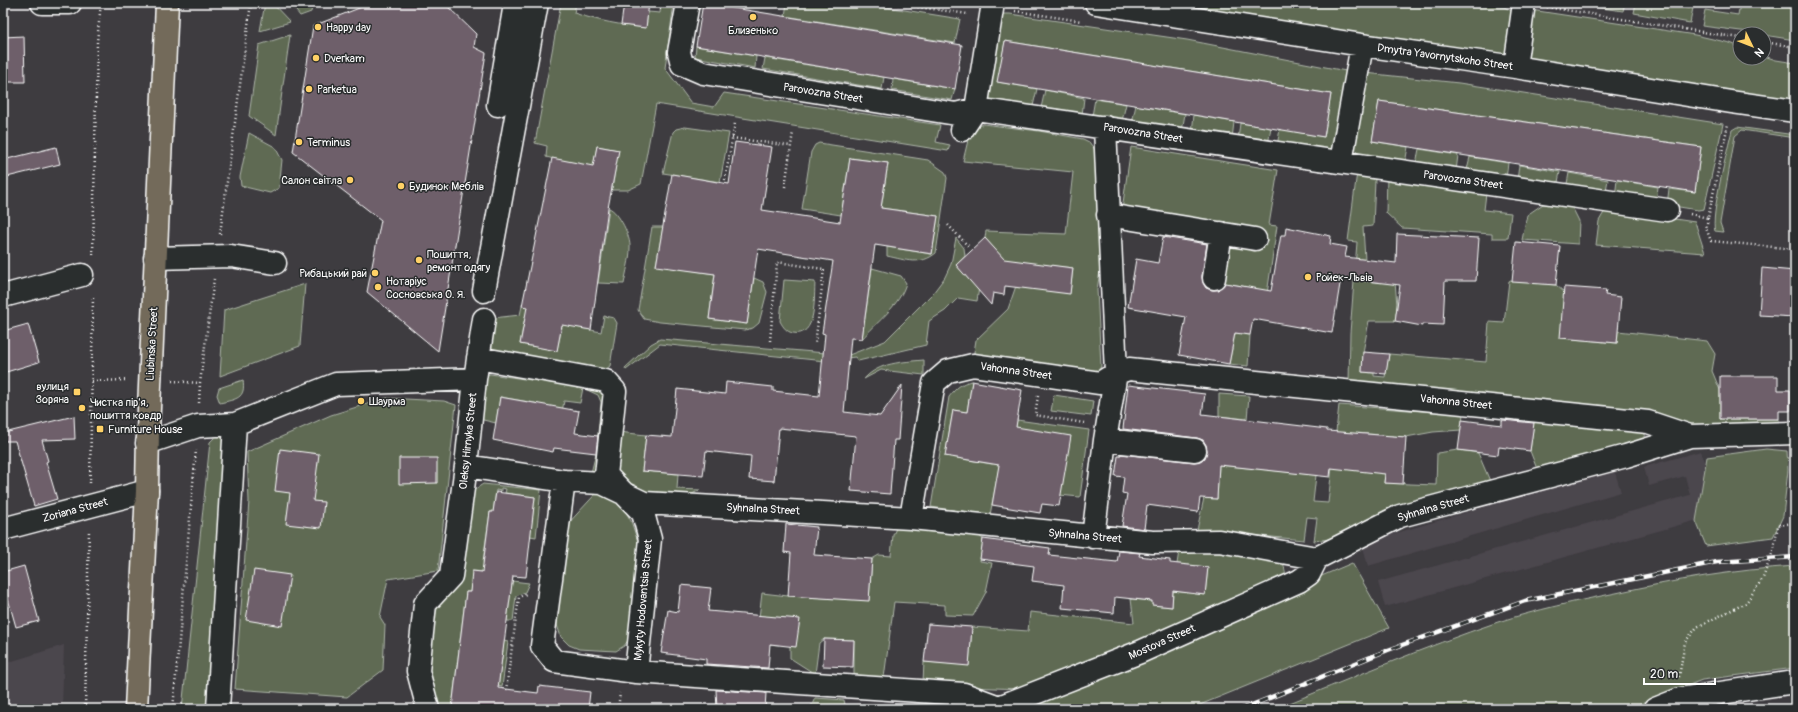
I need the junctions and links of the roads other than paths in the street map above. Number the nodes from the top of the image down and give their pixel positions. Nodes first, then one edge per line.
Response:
1 (42, 3) edge
2 (70, 3) edge
3 (167, 3) edge
4 (523, 3) edge
5 (536, 3) edge
6 (688, 3) edge
7 (993, 3) edge
8 (1096, 3) edge
9 (1523, 3) edge
10 (1187, 10) edge
11 (1362, 46) junction
12 (1515, 67) junction
13 (498, 105) dead end
14 (976, 109) junction
15 (1795, 111) edge
16 (1105, 127) junction
17 (962, 130) dead end
18 (1341, 162) junction
19 (1667, 210) road end
20 (1108, 215) junction
21 (1221, 233) junction
22 (1255, 239) dead end
23 (155, 258) junction
24 (275, 263) dead end
25 (89, 274) road end
26 (1214, 278) dead end
27 (484, 291) dead end
28 (3, 296) edge
29 (484, 319) dead end
30 (476, 369) junction
31 (1116, 373) junction
32 (235, 424) junction
33 (1795, 433) edge
34 (1690, 436) junction
35 (1105, 440) junction
36 (147, 443) junction
37 (1195, 450) dead end
38 (466, 466) junction
39 (564, 481) junction
40 (620, 490) junction
41 (147, 491) junction
42 (911, 518) junction
43 (3, 529) edge
44 (1092, 537) junction
45 (1317, 558) junction
46 (636, 672) junction
47 (1795, 682) edge
48 (1679, 696) edge
49 (997, 708) edge
50 (136, 709) edge
51 (218, 709) edge
52 (428, 709) edge
53 (1655, 709) edge

1 - 2 street
3 - 23 main road, Liubinska Street
4 - 13 street
5 - 27 street
6 - 14 street, Parovozna Street
7 - 14 street
8 - 10 street, Dmytra Yavornytskoho Street
9 - 12 street
10 - 11 street, Dmytra Yavornytskoho Street
11 - 12 street, Dmytra Yavornytskoho Street
11 - 18 street
12 - 15 street, Dmytra Yavornytskoho Street
14 - 16 street, Parovozna Street
14 - 17 street
16 - 18 street, Parovozna Street
16 - 20 street
18 - 19 street, Parovozna Street
20 - 21 street
20 - 31 street
21 - 22 street
21 - 26 street
23 - 24 street
23 - 36 main road, Liubinska Street
25 - 28 street
29 - 30 street
30 - 32 street, Oleksy Hirnyka Street
30 - 38 street, Oleksy Hirnyka Street
30 - 40 street, Mykyty Hodovantsia Street
31 - 34 street, Vahonna Street
31 - 35 street
31 - 42 street, Vahonna Street
32 - 36 street, Oleksy Hirnyka Street
32 - 51 street
33 - 34 street, Vahonna Street
34 - 45 street, Syhnalna Street
35 - 37 street
35 - 44 street
36 - 41 main road, Liubinska Street
38 - 39 street, Syhnalna Street
38 - 52 street, Oleksy Hirnyka Street
39 - 40 street, Syhnalna Street
39 - 46 street
40 - 42 street, Syhnalna Street
40 - 46 street, Mykyty Hodovantsia Street
41 - 43 street, Zoriana Street
41 - 50 main road, Liubinska Street
42 - 44 street, Syhnalna Street
44 - 45 street, Syhnalna Street
45 - 49 street, Mostova Street
46 - 49 street, Mykyty Hodovantsia Street
47 - 48 street
48 - 53 street

